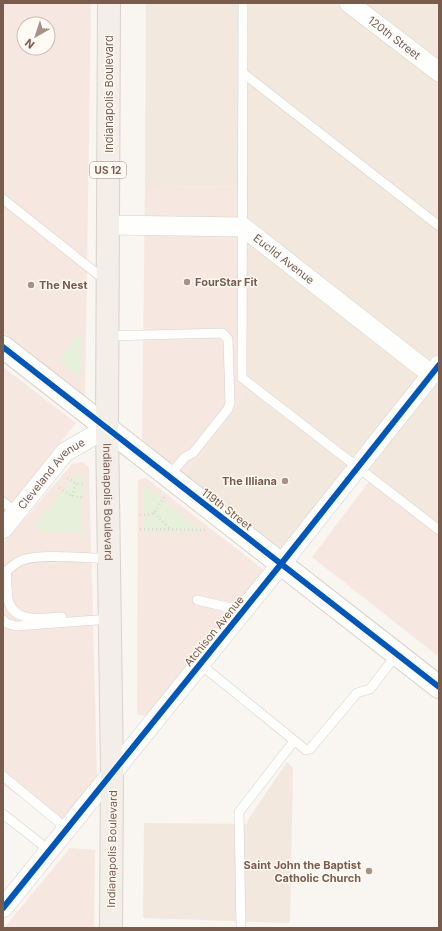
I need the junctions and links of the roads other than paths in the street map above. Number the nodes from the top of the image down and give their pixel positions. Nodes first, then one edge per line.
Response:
1 (109, 3) edge
2 (243, 3) edge
3 (349, 3) edge
4 (439, 72) edge
5 (243, 73) junction
6 (3, 199) edge
7 (108, 225) junction
8 (439, 226) edge
9 (243, 227) junction
10 (108, 282) junction
11 (108, 336) junction
12 (3, 347) edge
13 (435, 370) edge
14 (107, 428) junction
15 (358, 467) junction
16 (169, 476) junction
17 (10, 507) edge
18 (3, 529) edge
19 (439, 530) edge
20 (110, 559) junction
21 (281, 564) junction
22 (4, 573) edge
23 (197, 600) dead end
24 (244, 610) junction
25 (110, 619) junction
26 (3, 620) edge
27 (74, 622) junction
28 (397, 654) junction
29 (200, 664) junction
30 (439, 687) edge
31 (294, 742) junction
32 (112, 772) junction
33 (3, 776) edge
34 (3, 814) edge
35 (66, 828) junction
36 (48, 850) junction
37 (3, 908) edge
38 (111, 928) edge
39 (240, 928) edge

1 - 7 main road, Indianapolis Boulevard / US 12
2 - 5 lane
3 - 4 street, 120th Street
5 - 8 lane
5 - 9 lane
6 - 10 lane
7 - 9 street, Euclid Avenue
7 - 10 main road, Indianapolis Boulevard / US 12
9 - 13 street, Euclid Avenue
9 - 15 lane
10 - 11 main road, Indianapolis Boulevard / US 12
11 - 14 main road, Indianapolis Boulevard / US 12
11 - 16 lane
12 - 14 street, 119th Street
13 - 15 street, Atchison Avenue
14 - 16 street, 119th Street
14 - 17 street, Cleveland Avenue
14 - 20 main road, Indianapolis Boulevard / US 12
15 - 19 lane
15 - 21 street, Atchison Avenue
16 - 21 street, 119th Street
17 - 18 street, Cleveland Avenue
20 - 22 lane
20 - 25 main road, Indianapolis Boulevard / US 12
21 - 24 street, Atchison Avenue
21 - 28 street, 119th Street
22 - 27 lane
23 - 24 lane
24 - 29 street, Atchison Avenue
25 - 27 lane
25 - 32 main road, Indianapolis Boulevard / US 12
26 - 27 lane
28 - 30 street, 119th Street
28 - 31 lane
29 - 31 lane
29 - 32 street, Atchison Avenue
31 - 39 lane
32 - 35 street, Atchison Avenue
32 - 38 main road, Indianapolis Boulevard / US 12
33 - 35 lane
34 - 36 lane
35 - 36 street, Atchison Avenue
36 - 37 street, Atchison Avenue

